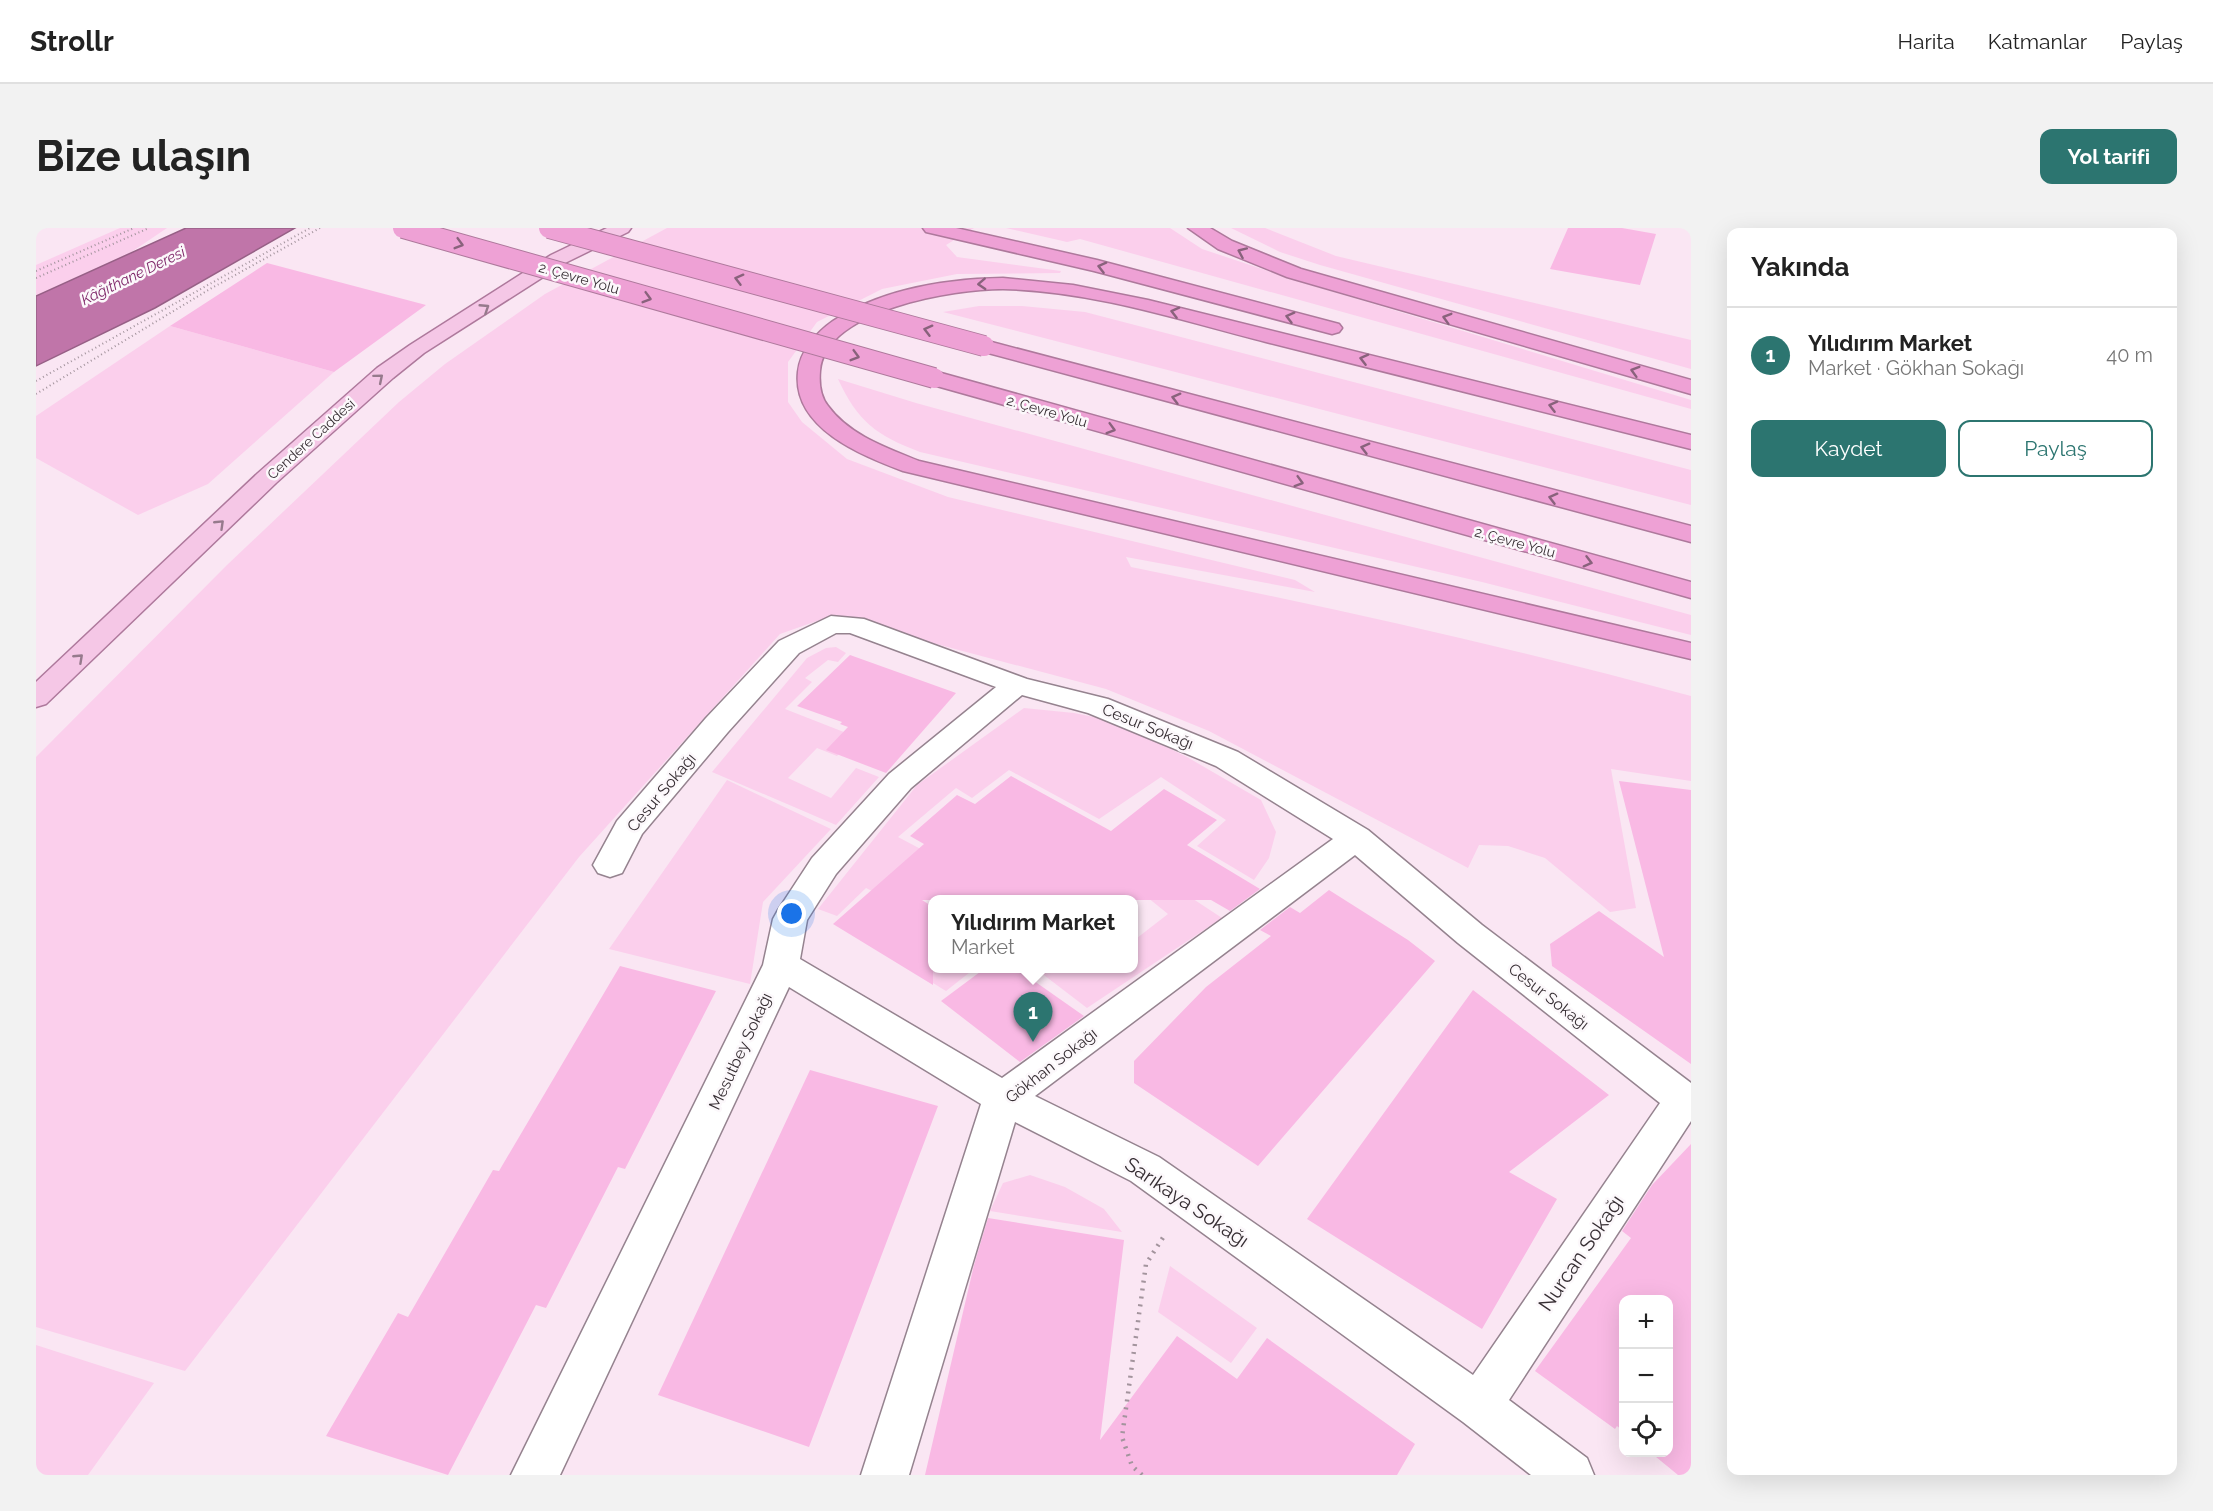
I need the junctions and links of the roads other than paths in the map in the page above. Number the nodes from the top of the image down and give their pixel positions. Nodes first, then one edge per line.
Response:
1 (403, 228) edge
2 (549, 228) edge
3 (562, 228) edge
4 (622, 228) edge
5 (932, 228) edge
6 (1197, 228) edge
7 (1354, 334) dead end
8 (417, 349) junction
9 (1443, 359) dead end
10 (1691, 387) edge
11 (1691, 427) edge
12 (1691, 442) edge
13 (1691, 534) edge
14 (1691, 590) edge
15 (1691, 651) edge
16 (1017, 685) junction
17 (36, 698) edge
18 (1356, 838) junction
19 (610, 865) dead end
20 (781, 965) junction
21 (1003, 1098) junction
22 (1687, 1103) edge
23 (1479, 1406) junction
24 (535, 1475) edge
25 (885, 1475) edge
26 (1570, 1475) edge

1 -> 14 highway, 2. Çevre Yolu, bridge
13 -> 2 highway, bridge
3 - 8 main road
8 -> 4 main road, Cendere Caddesi
7 -> 5 highway
10 -> 6 highway
17 -> 8 main road, Cendere Caddesi
9 - 11 highway
12 -> 15 highway
16 - 18 street, Cesur Sokağı
16 - 19 street, Cesur Sokağı
16 - 20 street, Mesutbey Sokağı
18 - 21 street, Gökhan Sokağı
18 - 22 street, Cesur Sokağı
20 - 21 street, Sarıkaya Sokağı
20 - 24 street, Mesutbey Sokağı
21 - 23 street, Sarıkaya Sokağı
21 - 25 street, Gökhan Sokağı
22 - 23 street, Nurcan Sokağı
23 - 26 street, Sarıkaya Sokağı

